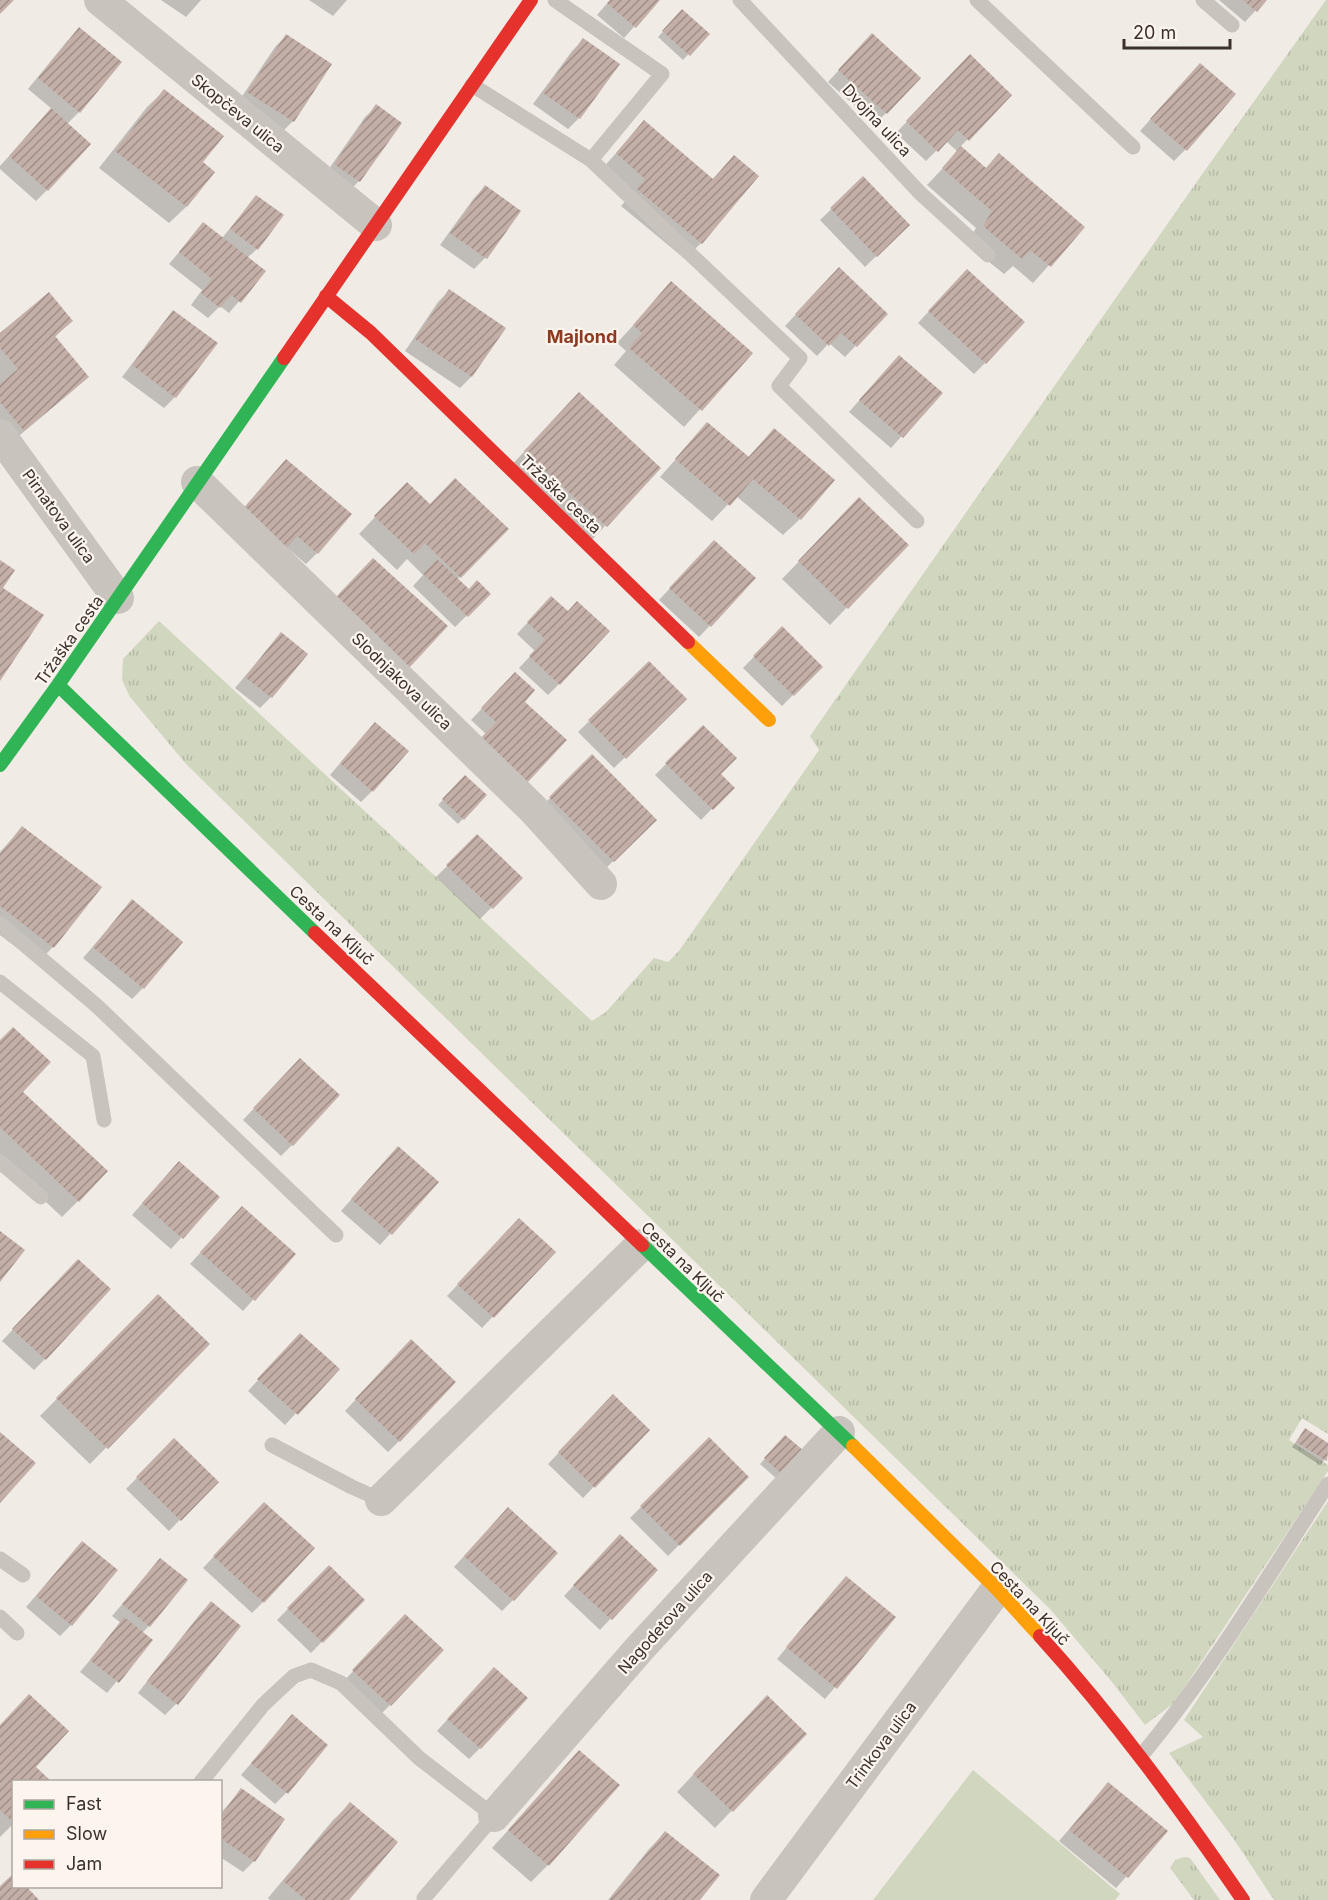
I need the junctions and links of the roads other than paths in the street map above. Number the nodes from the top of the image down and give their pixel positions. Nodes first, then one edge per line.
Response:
1 (100, 0) edge
2 (531, 0) edge
3 (555, 0) edge
4 (977, 0) edge
5 (1203, 0) edge
6 (745, 1) edge
7 (1232, 25) dead end
8 (472, 85) junction
9 (1133, 147) dead end
10 (591, 160) junction
11 (376, 225) junction
12 (988, 255) dead end
13 (326, 296) junction
14 (0, 435) edge
15 (197, 482) junction
16 (917, 521) dead end
17 (118, 598) junction
18 (58, 685) junction
19 (769, 720) dead end
20 (0, 765) edge
21 (601, 884) dead end
22 (0, 924) edge
23 (0, 982) edge
24 (104, 1120) dead end
25 (0, 1162) edge
26 (41, 1197) dead end
27 (336, 1235) dead end
28 (641, 1245) junction
29 (839, 1432) junction
30 (272, 1445) dead end
31 (1328, 1484) edge
32 (381, 1500) joint
33 (0, 1559) edge
34 (23, 1575) dead end
35 (997, 1589) junction
36 (0, 1617) edge
37 (17, 1633) dead end
38 (1141, 1756) junction
39 (203, 1780) edge
40 (494, 1816) junction
41 (424, 1898) dead end
42 (766, 1900) edge
43 (1243, 1900) edge

1 - 11 street, Skopčeva ulica
2 - 8 street, Tržaška cesta
3 - 10 lane
4 - 9 lane
5 - 7 lane
6 - 12 lane, Dvojna ulica
8 - 10 lane
8 - 11 street, Tržaška cesta
10 - 16 lane
11 - 13 street, Tržaška cesta
13 - 15 street, Tržaška cesta
13 - 19 street, Tržaška cesta
14 - 17 street, Pirnatova ulica
15 - 17 street, Tržaška cesta
15 - 21 street, Slodnjakova ulica
17 - 18 street, Tržaška cesta
18 - 20 street, Tržaška cesta
18 - 28 street, Cesta na Ključ
22 - 27 lane
23 - 24 lane
25 - 26 lane
28 - 29 street, Cesta na Ključ
28 - 32 street
29 - 35 street, Cesta na Ključ
29 - 40 street, Nagodetova ulica
30 - 32 lane
31 - 38 lane
33 - 34 lane
35 - 38 street, Cesta na Ključ
35 - 42 street, Trinkova ulica
36 - 37 lane
38 - 43 street, Cesta na Ključ
39 - 40 lane
40 - 41 lane

